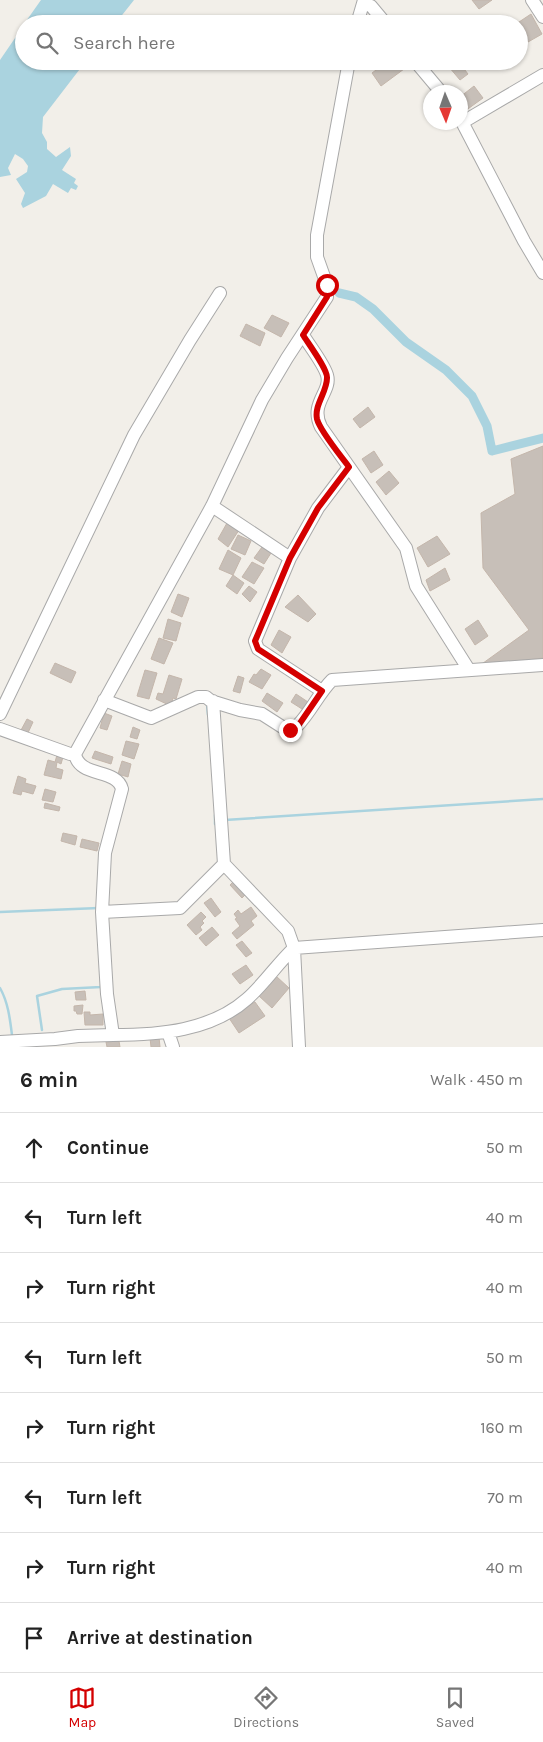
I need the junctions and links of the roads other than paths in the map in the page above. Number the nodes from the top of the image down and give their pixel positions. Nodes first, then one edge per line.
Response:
1 (532, 0) edge
2 (364, 2) edge
3 (360, 15) edge
4 (379, 15) edge
5 (543, 17) edge
6 (347, 70) edge
7 (423, 70) edge
8 (543, 75) edge
9 (435, 85) edge
10 (468, 117) edge
11 (467, 130) edge
12 (543, 273) edge
13 (220, 293) dead end
14 (303, 335) junction
15 (349, 467) junction
16 (212, 506) junction
17 (290, 558) junction
18 (543, 665) edge
19 (469, 670) junction
20 (322, 691) junction
21 (104, 700) junction
22 (213, 701) junction
23 (0, 714) edge
24 (0, 729) edge
25 (75, 754) junction
26 (224, 864) junction
27 (102, 912) junction
28 (543, 930) edge
29 (294, 948) junction
30 (168, 1032) junction
31 (113, 1035) junction
32 (4, 1043) edge
33 (173, 1047) edge
34 (299, 1047) edge

1 - 5 street
2 - 3 street
2 - 4 street
6 - 14 street
7 - 9 street
8 - 10 street
11 - 12 street
13 - 23 street
14 - 15 street
14 - 16 street
15 - 17 street
15 - 19 street
16 - 17 street
16 - 21 street
17 - 20 street
18 - 19 street
19 - 20 street
20 - 22 street
21 - 22 street
21 - 25 street
22 - 26 street
24 - 25 street
25 - 27 street
26 - 27 street
26 - 29 street
27 - 31 street
28 - 29 street
29 - 30 street
29 - 34 street
30 - 31 street
30 - 33 street
31 - 32 street

